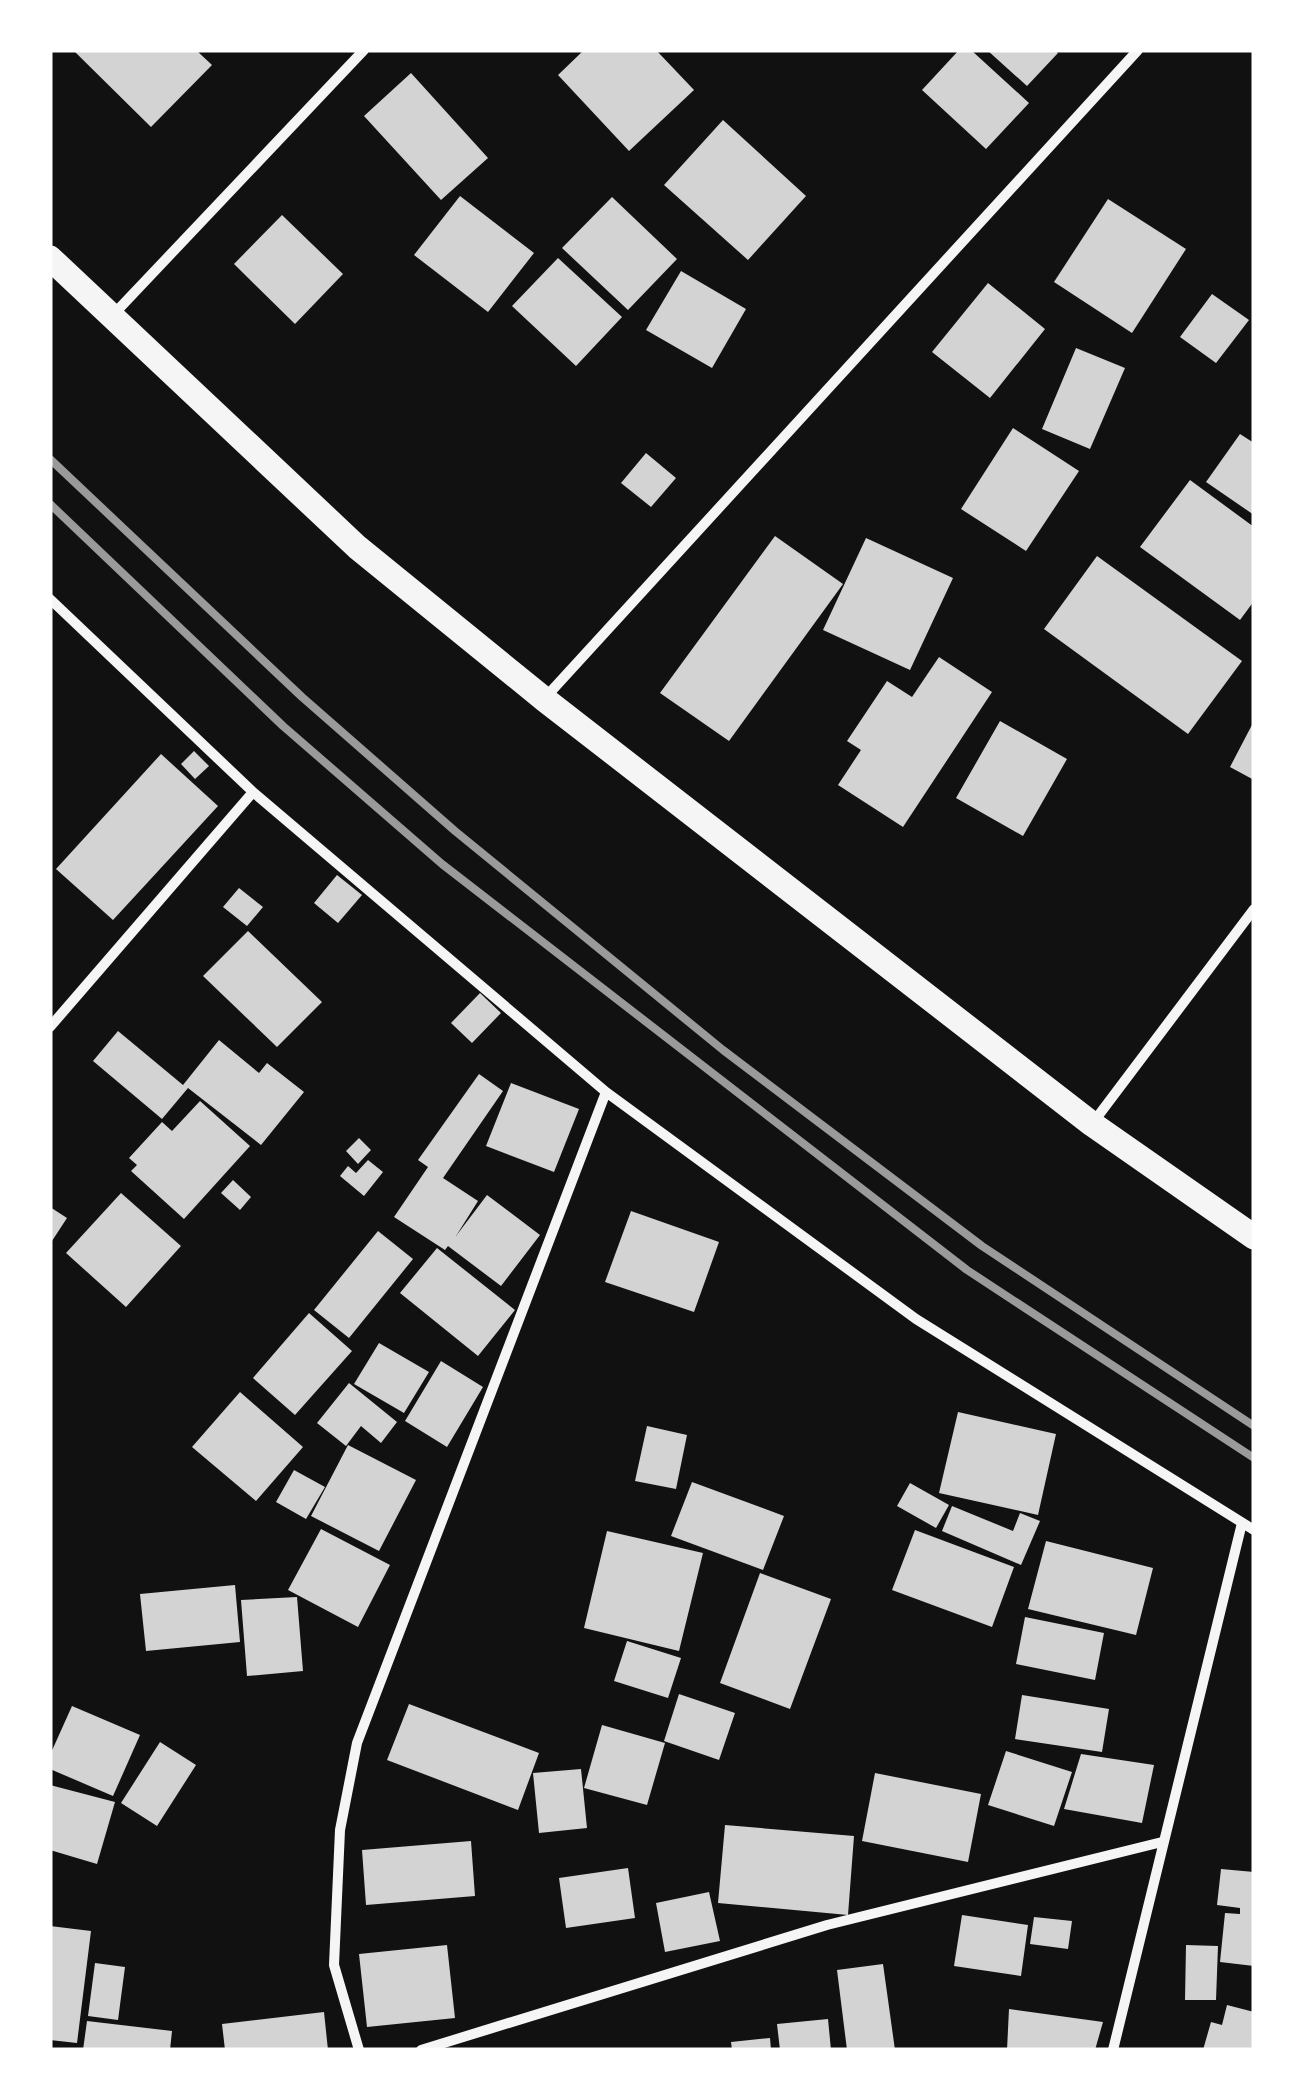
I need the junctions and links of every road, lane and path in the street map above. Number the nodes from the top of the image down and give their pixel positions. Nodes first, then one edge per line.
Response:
1 (364, 50) edge
2 (1138, 50) edge
3 (50, 258) edge
4 (112, 316) junction
5 (50, 599) edge
6 (544, 699) junction
7 (253, 792) junction
8 (1254, 909) edge
9 (50, 1027) edge
10 (606, 1092) junction
11 (1092, 1124) junction
12 (1254, 1237) edge
13 (1242, 1523) junction
14 (1254, 1530) edge
15 (1162, 1842) junction
16 (360, 2050) edge
17 (420, 2050) edge
18 (1113, 2050) edge

1 - 4 street
2 - 6 street
3 - 4 main road
4 - 6 main road
5 - 7 street
6 - 11 main road
7 - 9 street
7 - 10 street
8 - 11 street
10 - 13 street
10 - 16 street
11 - 12 main road
13 - 14 street
13 - 15 street
15 - 17 street
15 - 18 street

